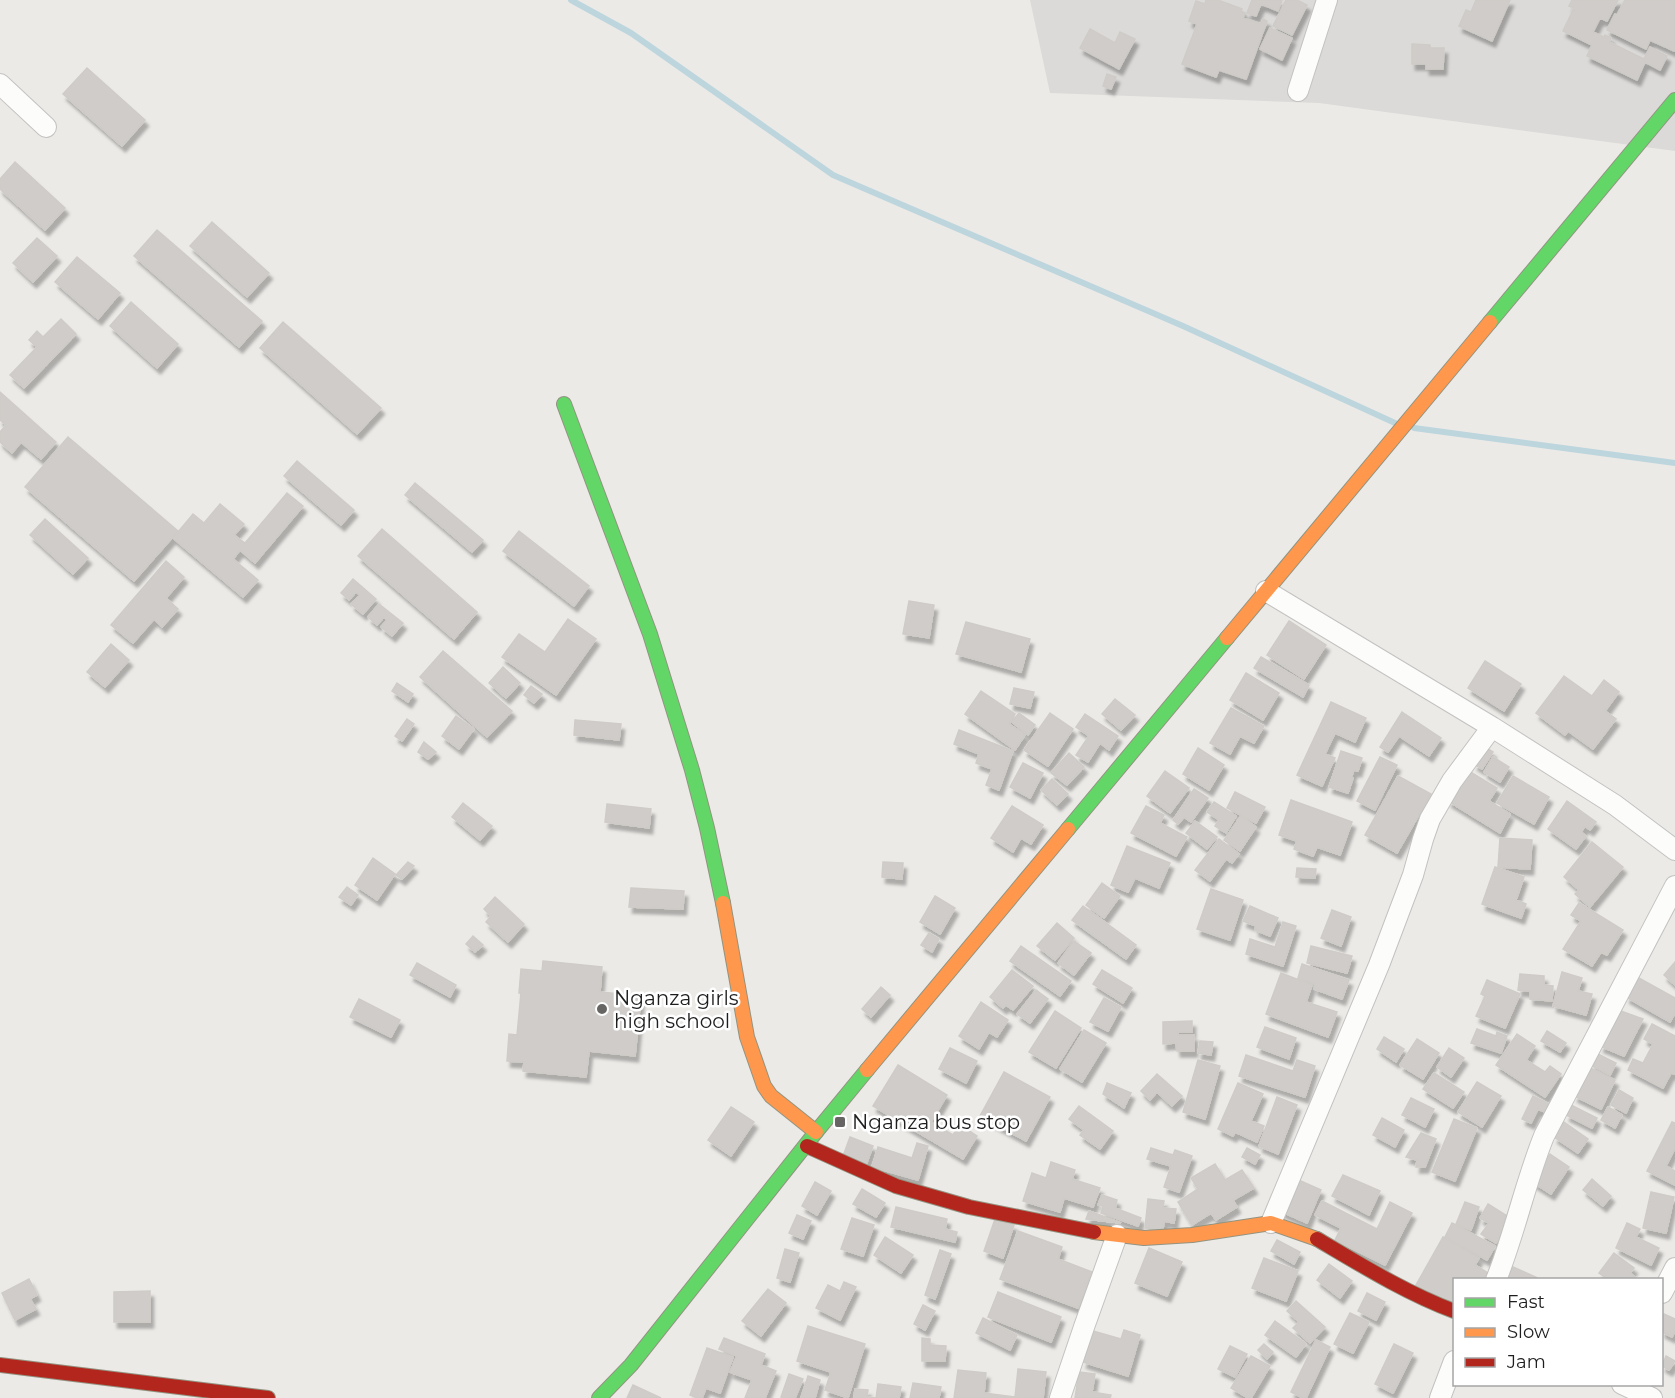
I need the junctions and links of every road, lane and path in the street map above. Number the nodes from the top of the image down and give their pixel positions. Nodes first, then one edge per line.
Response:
1 (1327, 0) edge
2 (0, 84) edge
3 (1298, 91) dead end
4 (1675, 99) edge
5 (46, 127) dead end
6 (564, 404) dead end
7 (1266, 591) junction
8 (1492, 727) junction
9 (1675, 850) edge
10 (1675, 886) edge
11 (816, 1132) junction
12 (807, 1146) junction
13 (1271, 1223) junction
14 (1117, 1235) junction
15 (1675, 1268) edge
16 (1497, 1278) edge
17 (1663, 1291) edge
18 (1453, 1310) edge
19 (0, 1365) edge
20 (1453, 1366) edge
21 (1626, 1386) edge
22 (268, 1398) edge
23 (599, 1398) edge
24 (1060, 1398) edge
25 (1440, 1398) edge
26 (1652, 1398) edge

1 - 3 street
2 - 5 street
4 - 7 main road
6 - 11 main road
7 - 8 street
7 - 11 main road
8 - 9 street
8 - 13 street
10 - 16 street
11 - 12 main road
12 - 14 main road
12 - 23 main road
13 - 14 main road
13 - 18 main road
14 - 24 street
15 - 17 street
19 - 22 main road
20 - 25 street
21 - 26 street

